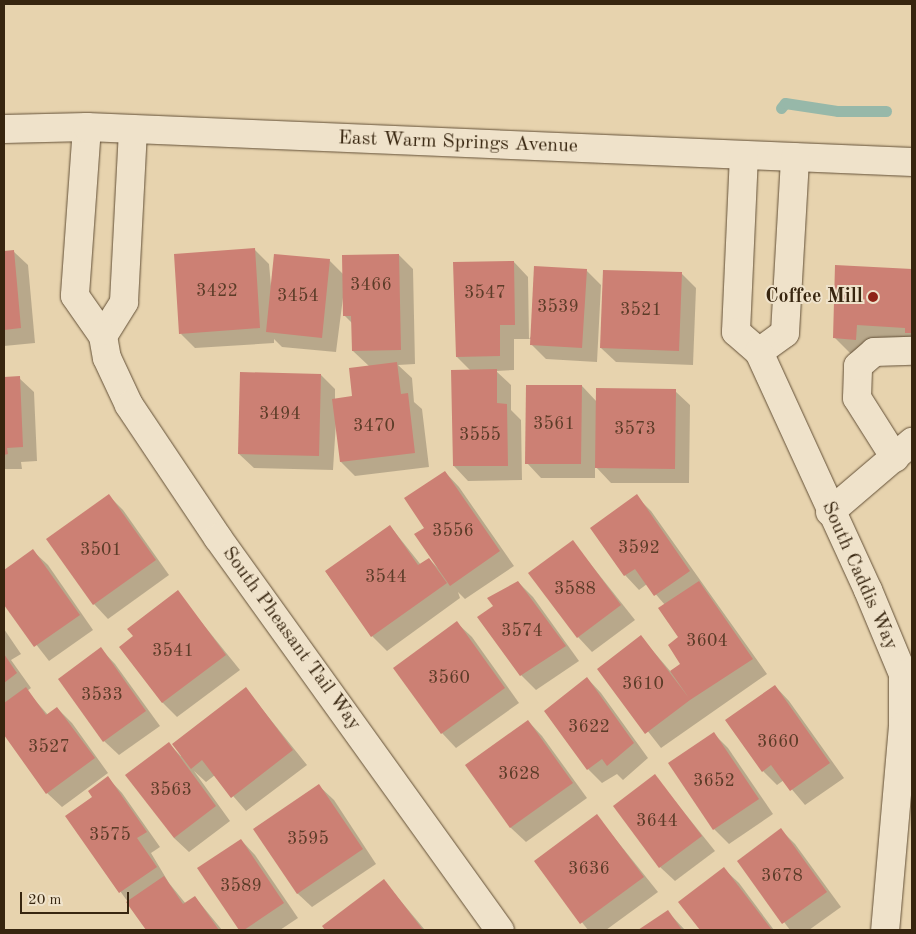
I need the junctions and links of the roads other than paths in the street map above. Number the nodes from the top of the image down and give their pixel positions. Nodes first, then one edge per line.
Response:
1 (87, 127) junction
2 (4, 129) edge
3 (133, 129) junction
4 (744, 155) junction
5 (795, 157) junction
6 (912, 162) edge
7 (103, 336) junction
8 (912, 351) edge
9 (759, 352) junction
10 (907, 448) edge
11 (830, 512) junction
12 (908, 697) edge
13 (500, 930) edge
14 (885, 930) edge

1 - 2 street, East Warm Springs Avenue
1 - 3 street, East Warm Springs Avenue
1 - 7 street, South Pheasant Tail Way
3 - 4 street, East Warm Springs Avenue
3 - 7 street
4 - 5 street, East Warm Springs Avenue
4 - 9 street, South Caddis Way
5 - 6 street, East Warm Springs Avenue
5 - 9 street
7 - 13 street, South Pheasant Tail Way
8 - 10 street
9 - 11 street, South Caddis Way
10 - 11 street
11 - 12 street, South Caddis Way
12 - 14 street, South Caddis Way

